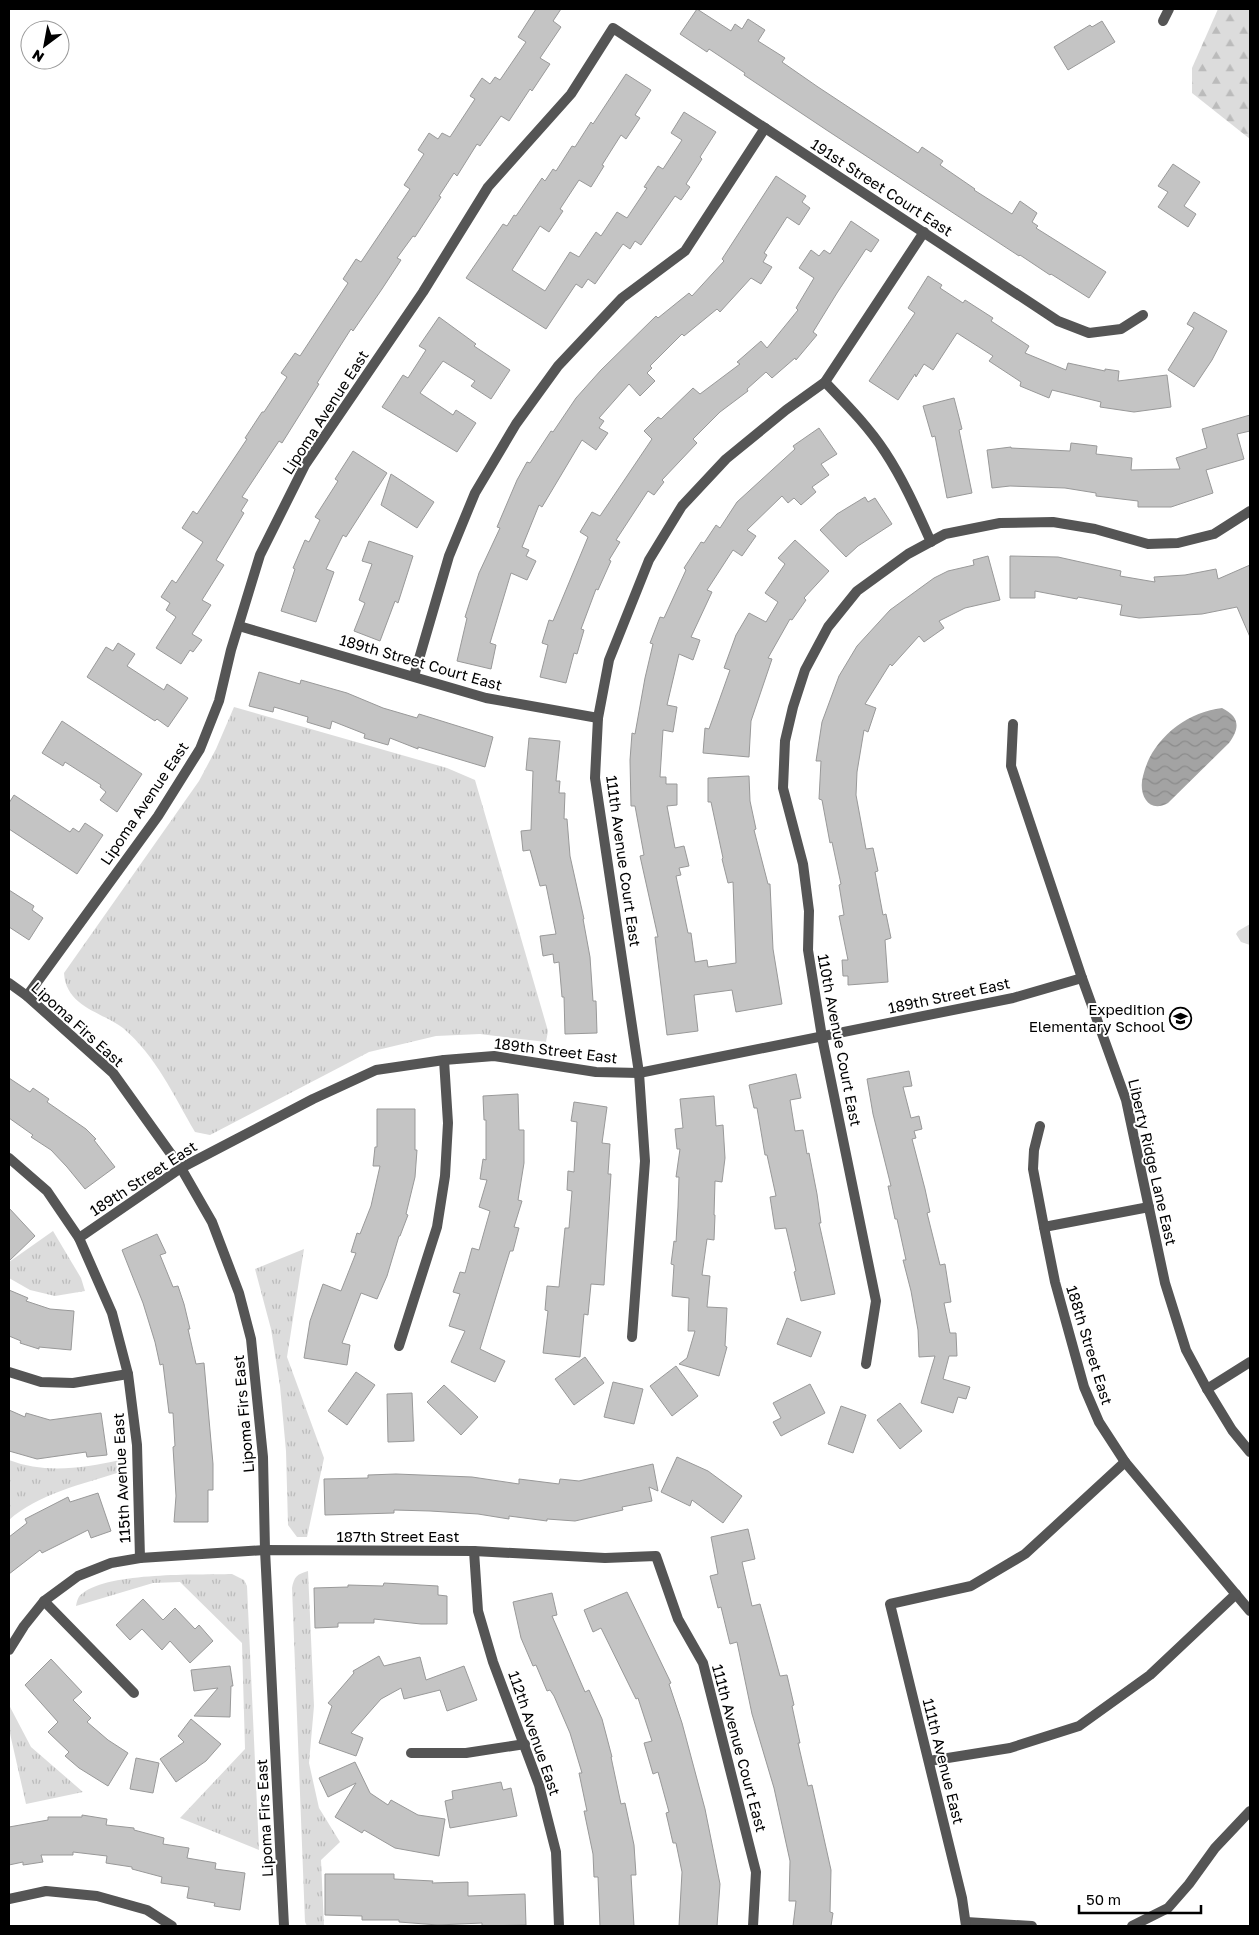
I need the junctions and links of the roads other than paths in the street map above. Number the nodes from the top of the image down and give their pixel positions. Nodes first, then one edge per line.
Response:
1 (1169, 9) edge
2 (1163, 21) dead end
3 (613, 28) joint
4 (765, 128) junction
5 (924, 232) junction
6 (1143, 315) dead end
7 (825, 382) junction
8 (1250, 511) edge
9 (930, 542) junction
10 (239, 626) junction
11 (414, 676) junction
12 (598, 718) junction
13 (1013, 724) dead end
14 (1082, 978) junction
15 (9, 983) edge
16 (27, 996) junction
17 (822, 1036) junction
18 (444, 1060) junction
19 (639, 1073) junction
20 (1040, 1126) dead end
21 (9, 1158) edge
22 (181, 1168) junction
23 (1149, 1207) junction
24 (1044, 1227) junction
25 (79, 1238) junction
26 (632, 1337) dead end
27 (399, 1346) dead end
28 (1250, 1362) edge
29 (866, 1364) dead end
30 (9, 1372) edge
31 (128, 1374) junction
32 (1207, 1389) junction
33 (1250, 1452) edge
34 (1125, 1462) junction
35 (266, 1550) junction
36 (474, 1551) junction
37 (656, 1556) joint
38 (140, 1558) junction
39 (1236, 1594) junction
40 (44, 1601) junction
41 (1250, 1611) edge
42 (9, 1650) edge
43 (134, 1693) dead end
44 (525, 1744) junction
45 (411, 1753) dead end
46 (929, 1762) junction
47 (1250, 1811) edge
48 (9, 1899) edge
49 (966, 1924) edge
50 (172, 1926) edge
51 (284, 1926) edge
52 (559, 1926) edge
53 (753, 1926) edge
54 (1032, 1926) edge
55 (1132, 1926) edge

1 - 2 street
3 - 4 street, 191st Street Court East
3 - 10 street, Lipoma Avenue East
4 - 5 street, 191st Street Court East
4 - 11 street
5 - 6 street, 191st Street Court East
5 - 7 street, 111th Avenue Court East
7 - 9 street
7 - 12 street, 111th Avenue Court East
8 - 9 street, 110th Avenue Court East
9 - 17 street, 110th Avenue Court East
10 - 11 street, 189th Street Court East
10 - 16 street, Lipoma Avenue East
11 - 12 street, 189th Street Court East
12 - 19 street, 111th Avenue Court East
13 - 14 street, Liberty Ridge Lane East
14 - 17 street, 189th Street East
14 - 23 street, Liberty Ridge Lane East
15 - 16 street, Lipoma Firs East
16 - 22 street, Lipoma Firs East
17 - 19 street, 189th Street East
17 - 29 street, 110th Avenue Court East
18 - 19 street, 189th Street East
18 - 22 street, 189th Street East
18 - 27 street
19 - 26 street, 111th Avenue Court East
20 - 24 street, 188th Street East
21 - 25 street
22 - 25 street, 189th Street East
22 - 35 street, Lipoma Firs East
23 - 24 street
23 - 32 street, Liberty Ridge Lane East
24 - 34 street, 188th Street East
25 - 31 street, 115th Avenue East
28 - 32 street
30 - 31 street
31 - 38 street, 115th Avenue East
32 - 33 street, Liberty Ridge Lane East
34 - 39 street, 188th Street East
34 - 46 street, 111th Avenue East
35 - 36 street, 187th Street East
35 - 38 street, 187th Street East
35 - 51 street, Lipoma Firs East
36 - 37 street, 187th Street East
36 - 44 street, 112th Avenue East
37 - 53 street, 111th Avenue Court East
38 - 40 street, 115th Avenue East
39 - 41 street, 188th Street East
39 - 46 street
40 - 42 street, 115th Avenue East
40 - 43 street
44 - 45 street
44 - 52 street, 112th Avenue East
46 - 49 street, 111th Avenue East
47 - 55 street
48 - 50 street
49 - 54 street

